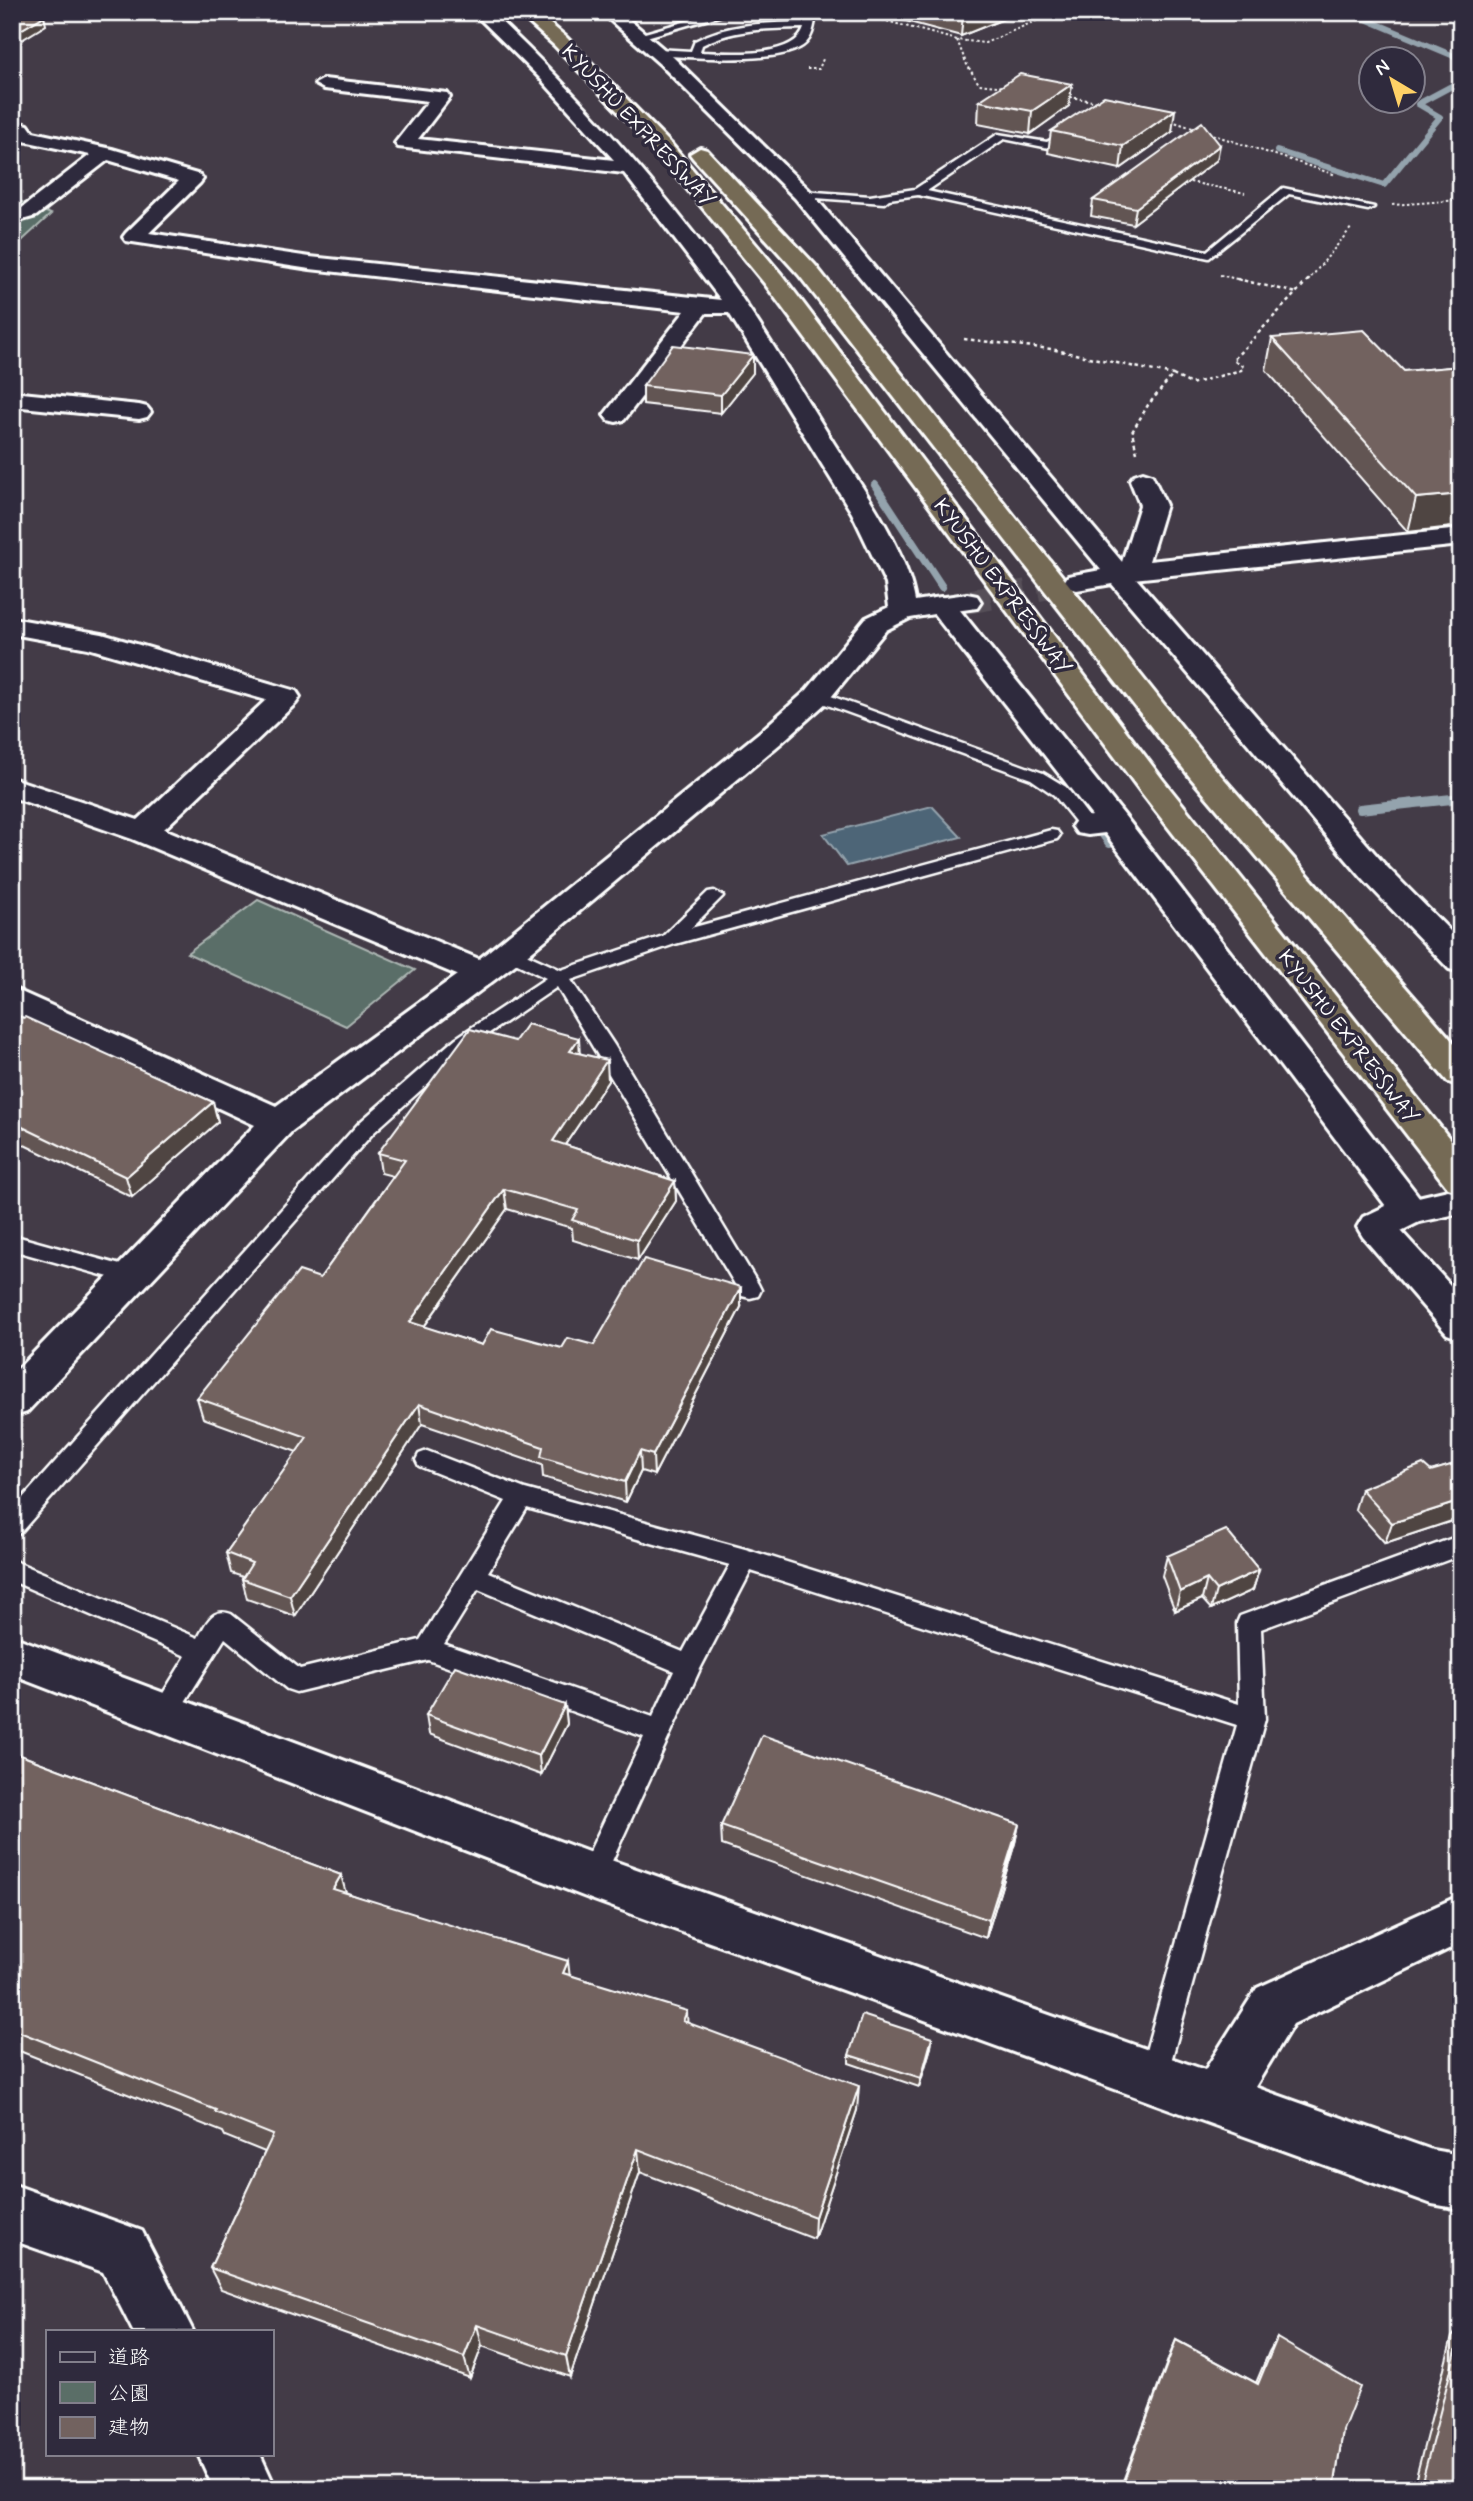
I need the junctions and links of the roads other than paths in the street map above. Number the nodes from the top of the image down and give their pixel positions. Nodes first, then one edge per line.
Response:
1 (481, 12) edge
2 (525, 12) edge
3 (562, 12) edge
4 (609, 12) edge
5 (729, 12) edge
6 (812, 12) edge
7 (808, 25) junction
8 (583, 30) dead end
9 (636, 37) junction
10 (656, 52) junction
11 (695, 54) junction
12 (621, 69) dead end
13 (324, 84) dead end
14 (1080, 125) edge
15 (12, 127) edge
16 (105, 153) junction
17 (631, 168) junction
18 (918, 191) junction
19 (802, 194) junction
20 (870, 199) junction
21 (936, 204) dead end
22 (1368, 207) road end
23 (12, 217) edge
24 (700, 306) junction
25 (736, 307) junction
26 (12, 399) edge
27 (139, 412) dead end
28 (616, 415) dead end
29 (1143, 480) dead end
30 (1461, 537) edge
31 (1122, 572) junction
32 (1077, 582) tunnel mouth
33 (903, 611) junction
34 (12, 626) edge
35 (817, 696) junction
36 (12, 787) edge
37 (1101, 824) junction
38 (143, 832) junction
39 (1051, 835) dead end
40 (715, 896) dead end
41 (669, 940) junction
42 (1461, 962) edge
43 (495, 963) junction
44 (560, 977) junction
45 (12, 999) edge
46 (1461, 1074) edge
47 (279, 1122) junction
48 (1454, 1191) edge
49 (1410, 1211) junction
50 (12, 1242) edge
51 (134, 1276) junction
52 (750, 1290) dead end
53 (1461, 1324) edge
54 (12, 1401) edge
55 (427, 1461) dead end
56 (521, 1497) junction
57 (12, 1526) edge
58 (1461, 1545) edge
59 (745, 1559) junction
60 (12, 1570) edge
61 (472, 1576) junction
62 (428, 1648) junction
63 (203, 1652) junction
64 (12, 1656) edge
65 (690, 1667) junction
66 (164, 1713) junction
67 (1252, 1718) junction
68 (660, 1731) junction
69 (591, 1876) junction
70 (1461, 1918) edge
71 (1153, 2076) junction
72 (1217, 2099) junction
73 (1461, 2182) edge
74 (12, 2212) edge
75 (163, 2330) edge
76 (229, 2456) edge
77 (246, 2489) edge

1 - 17 street
2 - 48 highway, KYUSHU EXPRESSWAY
3 - 8 highway, KYUSHU EXPRESSWAY
4 - 9 street
5 - 9 lane
6 - 7 lane
7 - 11 lane
7 - 11 lane
9 - 10 street
10 - 11 lane
10 - 19 street
12 - 46 highway, KYUSHU EXPRESSWAY
13 - 17 street
14 - 18 lane
15 - 16 street
16 - 23 street
16 - 24 street
17 - 25 street
18 - 20 lane
18 - 22 lane
19 - 20 lane
19 - 31 street
20 - 21 lane
24 - 25 street
24 - 28 street
25 - 33 street
26 - 27 street
29 - 31 street
30 - 31 street
31 - 32 street
31 - 42 street
33 - 35 street
33 - 37 street
34 - 38 street
35 - 37 lane
35 - 43 street
36 - 38 street
37 - 49 street
38 - 43 street
39 - 41 lane
40 - 41 lane
41 - 44 lane
43 - 44 lane
43 - 47 street
44 - 52 lane
44 - 57 lane
45 - 47 street
47 - 51 street
48 - 49 street
49 - 53 street
50 - 51 lane
51 - 54 street
55 - 56 lane
56 - 59 lane
56 - 61 lane
58 - 67 lane
59 - 65 lane
59 - 67 lane
60 - 63 lane
61 - 62 lane
61 - 65 lane
62 - 63 lane
62 - 68 lane
63 - 66 lane
64 - 66 street
65 - 68 lane
66 - 69 street
67 - 71 lane
68 - 69 lane
69 - 71 street
70 - 72 street
71 - 72 street
72 - 73 street
74 - 75 street
76 - 77 street

